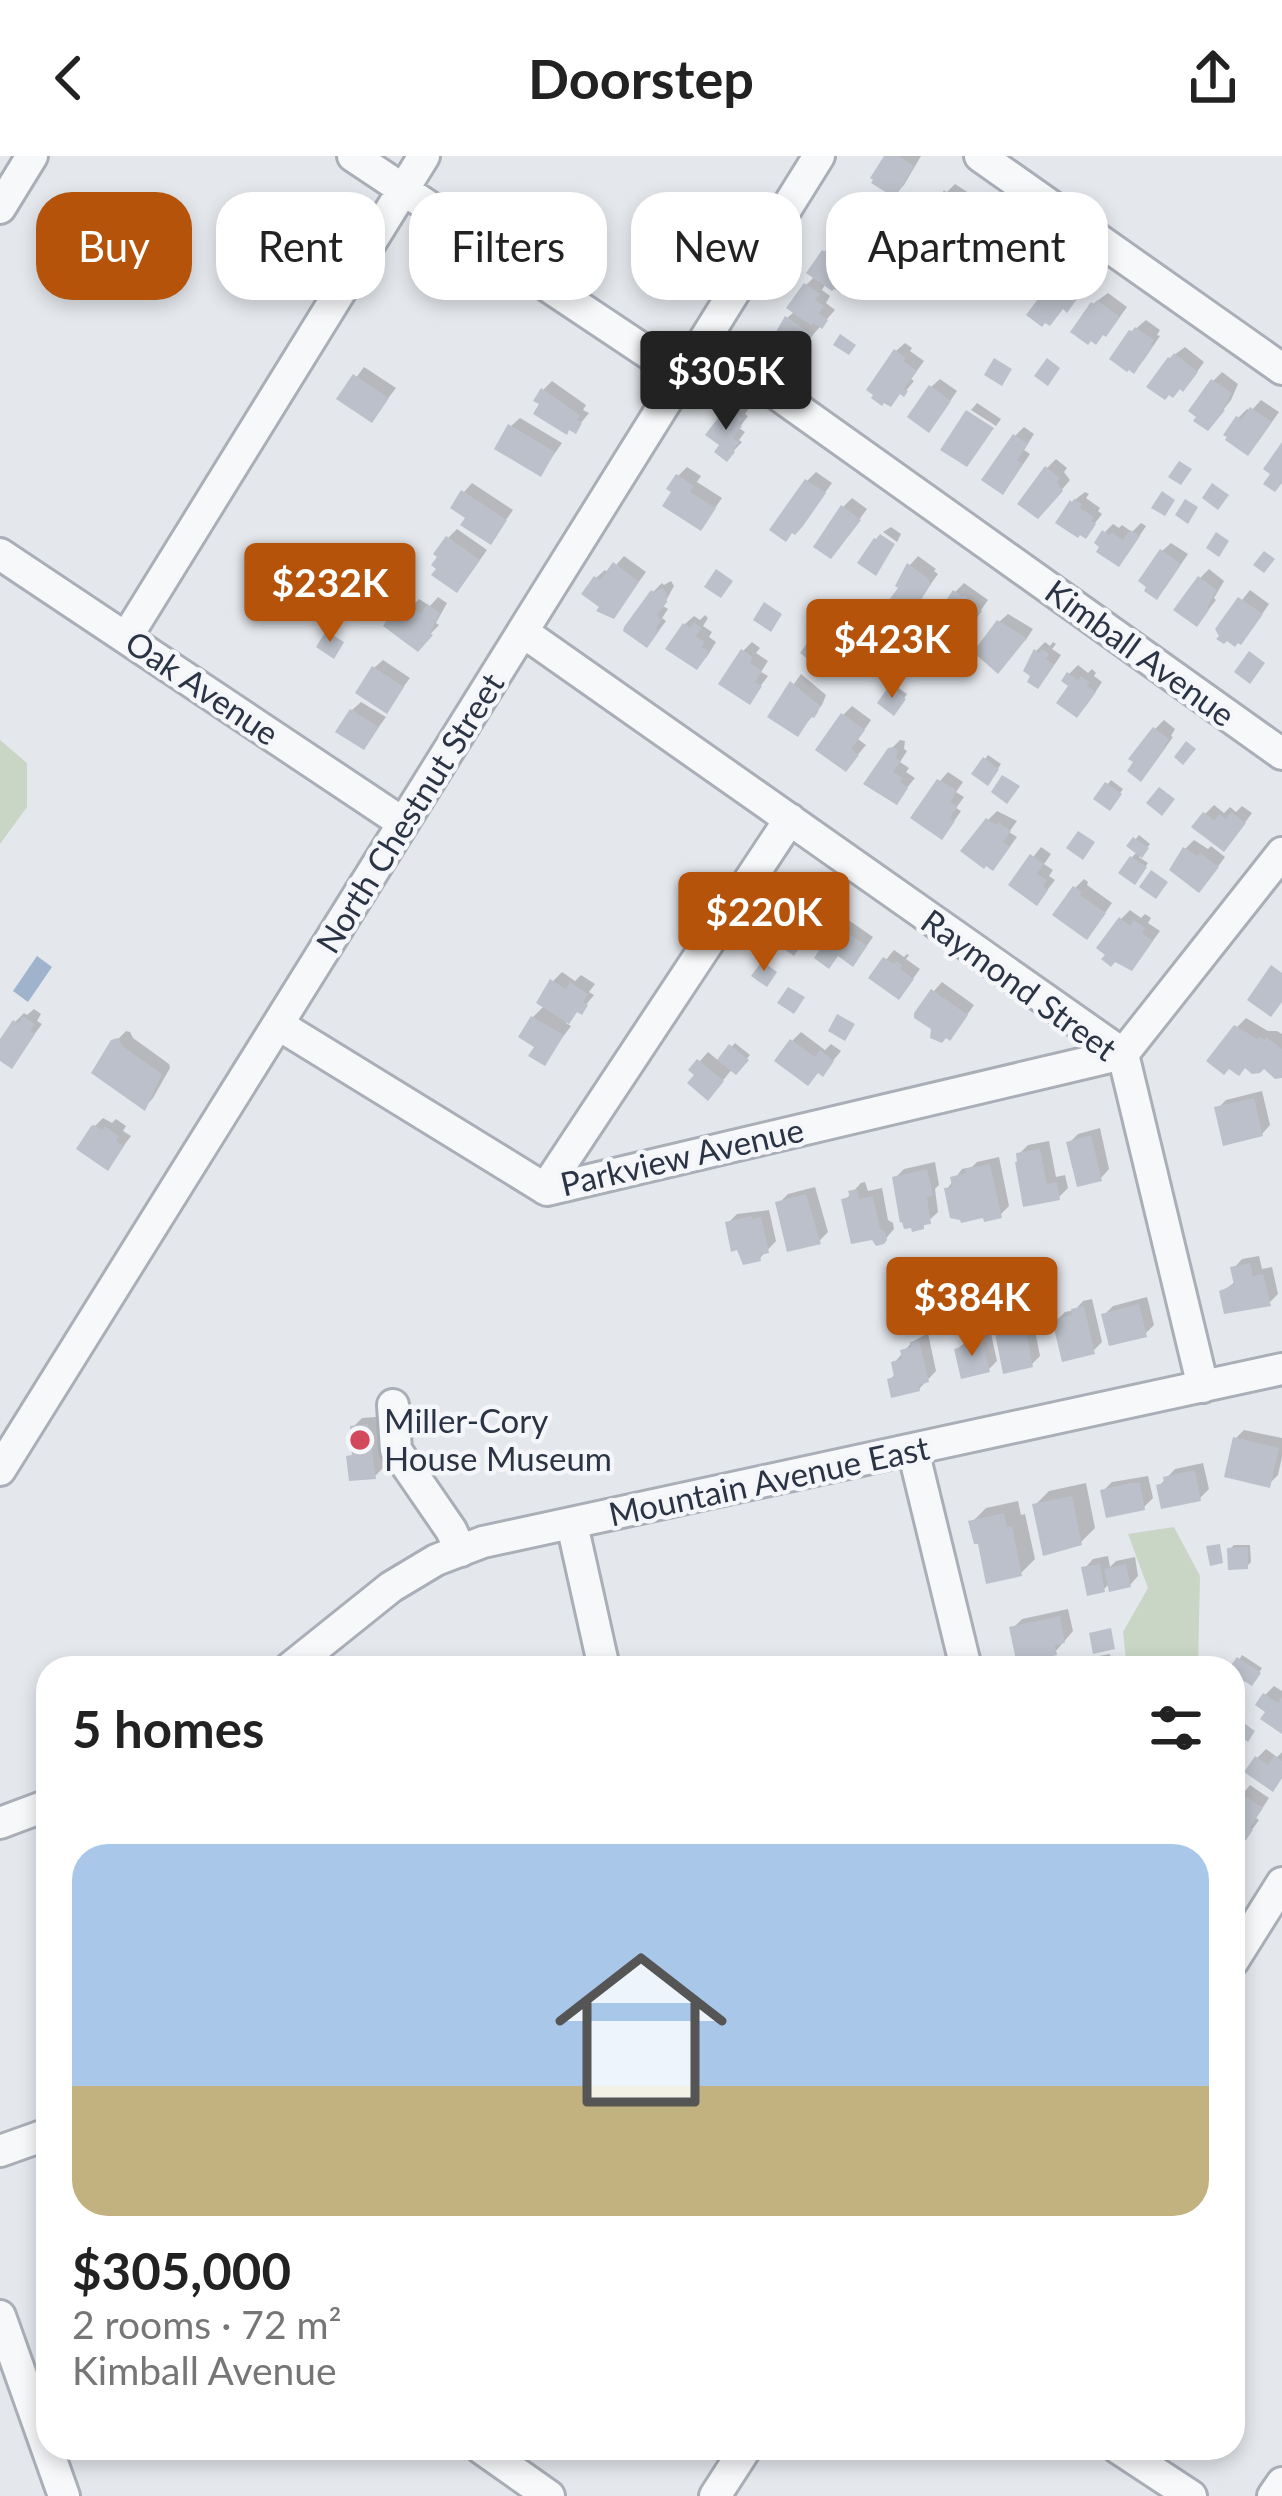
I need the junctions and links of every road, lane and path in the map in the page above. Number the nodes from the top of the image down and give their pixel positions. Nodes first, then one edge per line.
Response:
1 (32, 156) edge
2 (353, 156) edge
3 (424, 156) edge
4 (819, 156) edge
5 (980, 156) edge
6 (404, 189) junction
7 (0, 208) edge
8 (704, 342) junction
9 (1282, 369) edge
10 (681, 375) junction
11 (0, 554) edge
12 (523, 632) junction
13 (126, 638) junction
14 (1282, 754) edge
15 (790, 819) junction
16 (403, 823) junction
17 (1282, 853) edge
18 (279, 1024) junction
19 (1123, 1054) junction
20 (545, 1189) junction
21 (1282, 1369) edge
22 (1203, 1387) junction
23 (393, 1405) dead end
24 (913, 1450) junction
25 (0, 1470) edge
26 (572, 1524) junction
27 (461, 1551) junction
28 (305, 1656) edge
29 (601, 1656) edge
30 (962, 1656) edge
31 (36, 1810) edge
32 (0, 1823) edge
33 (1282, 1883) edge
34 (1245, 1941) edge
35 (36, 2138) edge
36 (0, 2151) edge
37 (0, 2316) edge
38 (36, 2417) edge
39 (51, 2460) edge
40 (498, 2460) edge
41 (738, 2460) edge
42 (1136, 2460) edge
43 (1282, 2483) edge
44 (64, 2496) edge
45 (549, 2496) edge
46 (715, 2496) edge
47 (1191, 2496) edge
48 (1274, 2496) edge

1 - 7 street
2 - 6 street
3 - 6 street
4 - 8 street, North Chestnut Street
5 - 9 street
6 - 10 street
6 - 13 street
8 - 10 street, North Chestnut Street
8 - 14 street, Kimball Avenue
10 - 12 street, North Chestnut Street
11 - 13 street, Oak Avenue
12 - 15 street, Raymond Street
12 - 16 street, North Chestnut Street
13 - 16 street, Oak Avenue
15 - 19 street, Raymond Street
15 - 20 street
16 - 18 street, North Chestnut Street
17 - 19 street
18 - 20 street, Parkview Avenue
18 - 25 street, North Chestnut Street
19 - 20 street, Parkview Avenue
19 - 22 street, Raymond Street
21 - 22 street, Mountain Avenue East
22 - 24 street, Mountain Avenue East
23 - 27 street
24 - 26 street, Mountain Avenue East
24 - 30 street
26 - 27 street, Mountain Avenue East
26 - 29 street
27 - 28 street, Mountain Avenue East
31 - 32 street
33 - 34 street
35 - 36 street
37 - 38 street
39 - 44 street
40 - 45 street
41 - 46 street
42 - 47 street
43 - 48 street

